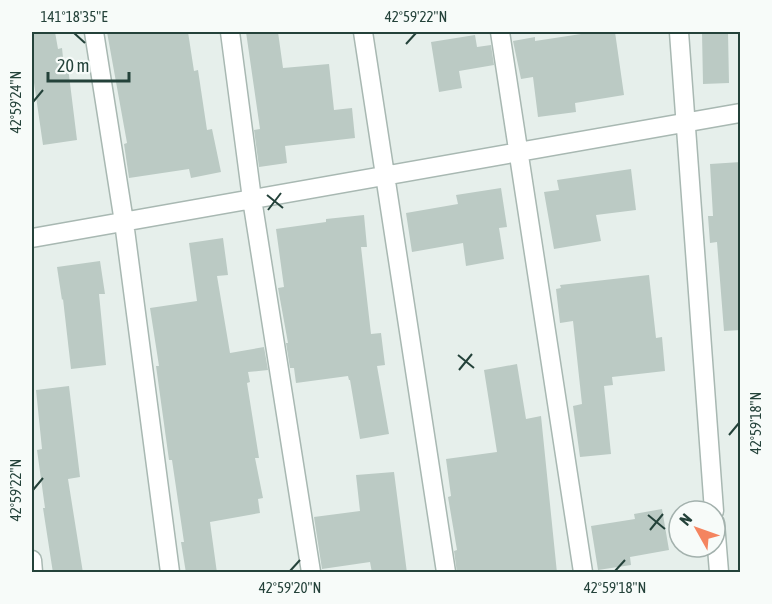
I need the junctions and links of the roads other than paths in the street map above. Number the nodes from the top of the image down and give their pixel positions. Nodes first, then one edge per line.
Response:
1 (94, 32) edge
2 (230, 32) edge
3 (363, 32) edge
4 (500, 32) edge
5 (679, 32) edge
6 (741, 113) edge
7 (686, 121) junction
8 (518, 151) junction
9 (384, 175) junction
10 (252, 199) junction
11 (124, 222) junction
12 (32, 238) edge
13 (713, 499) edge
14 (32, 560) edge
15 (33, 573) edge
16 (170, 573) edge
17 (310, 573) edge
18 (446, 573) edge
19 (583, 573) edge

1 - 11 street
2 - 10 street
3 - 9 street
4 - 8 street
5 - 7 street
6 - 7 street
7 - 8 street
7 - 13 street
8 - 9 street
8 - 19 street
9 - 10 street
9 - 18 street
10 - 11 street
10 - 17 street
11 - 12 street
11 - 16 street
14 - 15 street

